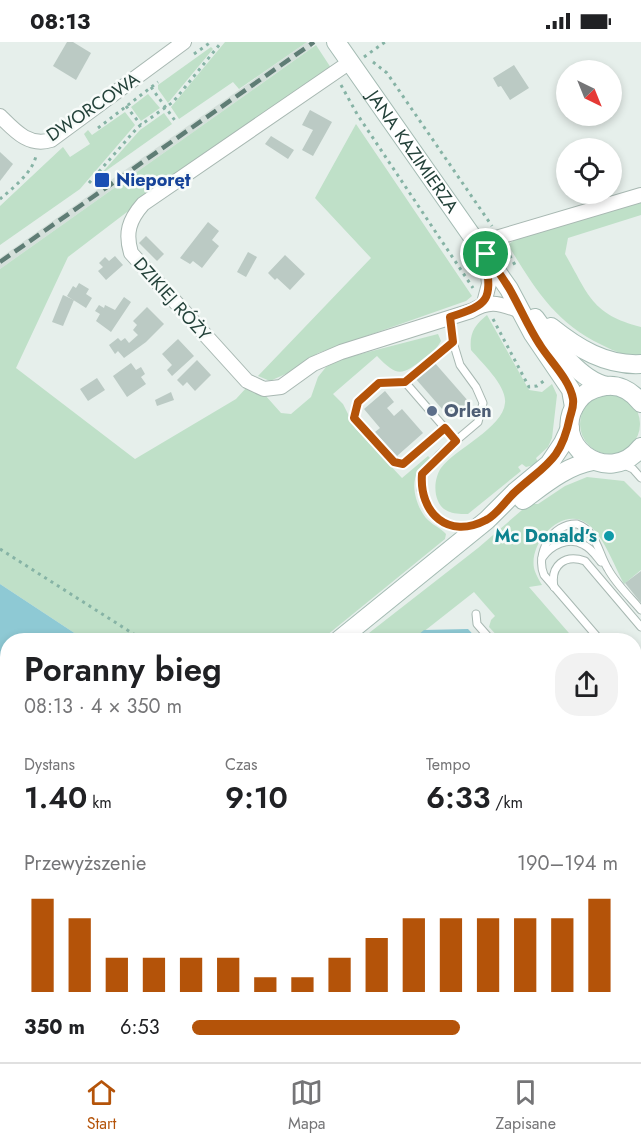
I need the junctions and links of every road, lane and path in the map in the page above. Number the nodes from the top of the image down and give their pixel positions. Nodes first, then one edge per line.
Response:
1 (184, 42) edge
2 (211, 42) edge
3 (218, 42) edge
4 (336, 42) edge
5 (385, 42) edge
6 (193, 55) dead end
7 (352, 60) junction
8 (159, 81) dead end
9 (151, 87) junction
10 (126, 106) junction
11 (166, 107) junction
12 (0, 116) edge
13 (176, 122) dead end
14 (141, 125) junction
15 (98, 128) dead end
16 (36, 142) junction
17 (89, 183) dead end
18 (641, 195) edge
19 (0, 199) edge
20 (499, 237) junction
21 (482, 248) junction
22 (516, 266) dead end
23 (484, 303) junction
24 (525, 311) junction
25 (450, 317) junction
26 (453, 342) junction
27 (641, 364) edge
28 (552, 375) dead end
29 (405, 382) junction
30 (607, 386) junction
31 (633, 387) edge
32 (641, 403) edge
33 (574, 407) junction
34 (445, 428) junction
35 (570, 428) junction
36 (456, 441) junction
37 (641, 447) edge
38 (593, 461) junction
39 (614, 464) junction
40 (641, 478) edge
41 (487, 520) junction
42 (0, 549) edge
43 (541, 560) junction
44 (608, 570) junction
45 (554, 586) junction
46 (641, 610) edge
47 (476, 614) dead end
48 (641, 627) edge
49 (132, 633) edge
50 (348, 633) edge
51 (485, 633) edge
52 (594, 633) edge

1 - 16 street, DWORCOWA
2 - 6 path
3 - 11 path
4 - 7 main road, JANA KAZIMIERZA
5 - 7 path
7 - 20 path
7 - 21 main road, JANA KAZIMIERZA
7 - 23 path
7 - 25 street, DZIKIEJ RÓŻY
8 - 9 path
9 - 10 path
9 - 11 path
10 - 14 path
10 - 15 path
11 - 13 path
11 - 14 path
12 - 16 street, DWORCOWA
14 - 17 path
16 - 19 path
18 - 20 street
20 - 21 street
20 - 22 path
21 - 23 street
21 - 24 main road, JANA KAZIMIERZA
23 - 24 street
23 - 25 street, DZIKIEJ RÓŻY
23 - 28 path
24 - 27 main road
24 - 30 main road, JANA KAZIMIERZA
24 - 33 main road, JANA KAZIMIERZA
25 - 26 lane
26 - 29 lane
26 - 36 lane
29 - 34 lane
29 - 34 lane
30 - 31 main road, JANA KAZIMIERZA
30 - 33 main road
31 - 32 main road
33 - 35 main road
34 - 36 lane
35 - 38 main road
35 - 41 main road
36 - 41 lane
37 - 39 main road
38 - 39 main road
38 - 41 main road
39 - 40 lane
41 - 50 main road
42 - 49 path
43 - 44 lane
43 - 44 lane
43 - 45 lane
44 - 46 lane
45 - 48 lane
45 - 52 lane
47 - 51 lane

